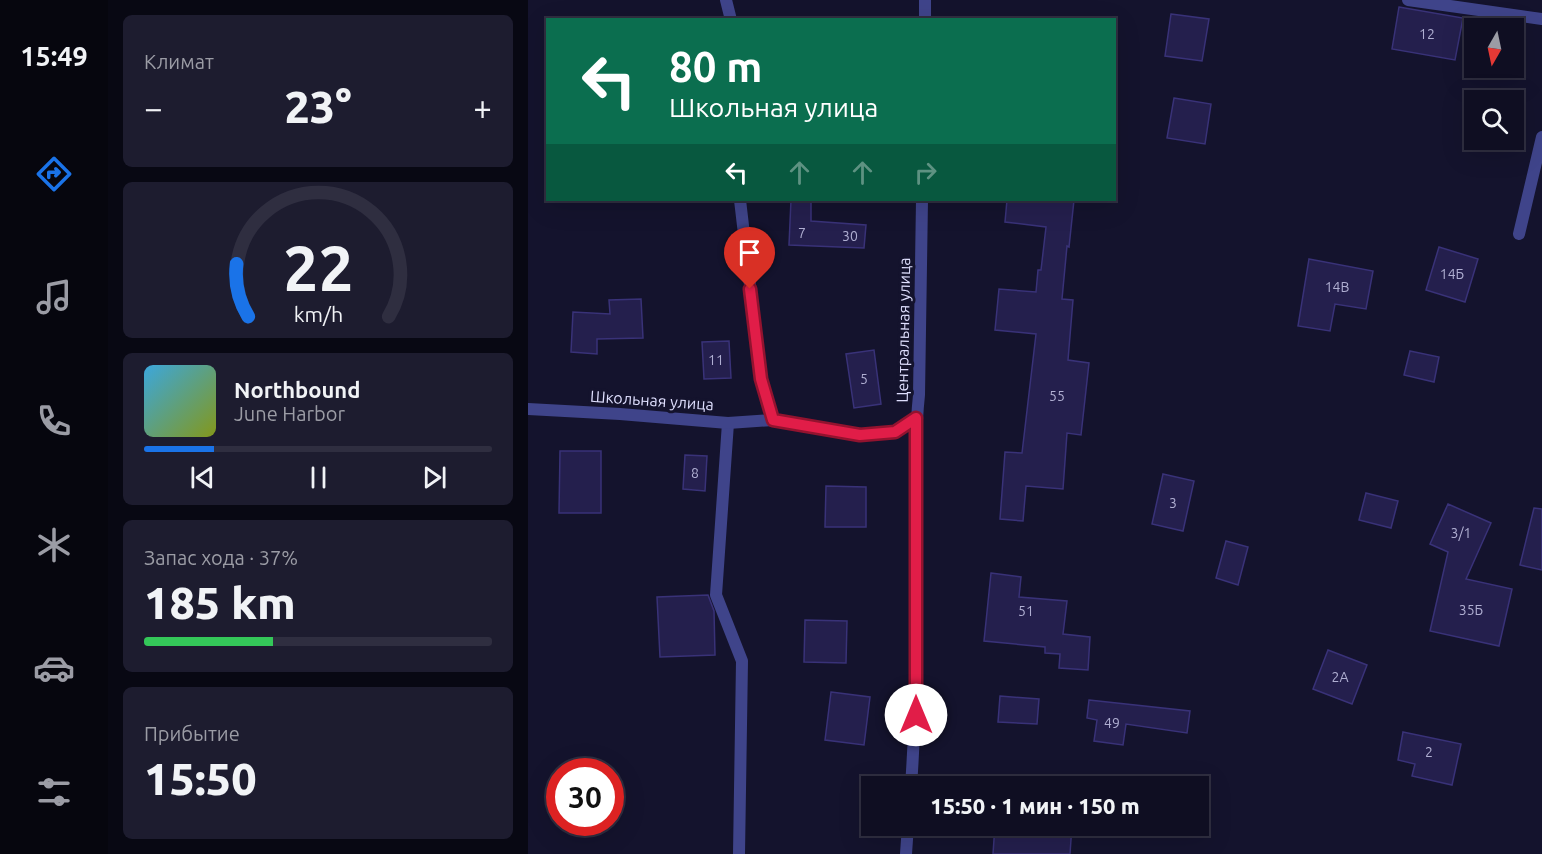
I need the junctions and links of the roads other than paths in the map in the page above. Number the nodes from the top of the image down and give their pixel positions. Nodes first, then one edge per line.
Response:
1 (726, 0) edge
2 (926, 0) edge
3 (1408, 0) edge
4 (730, 18) edge
5 (925, 18) edge
6 (1542, 20) edge
7 (1542, 137) edge
8 (740, 201) edge
9 (922, 201) edge
10 (1519, 234) dead end
11 (528, 409) edge
12 (916, 418) junction
13 (773, 420) junction
14 (728, 423) junction
15 (912, 776) edge
16 (907, 836) edge
17 (739, 854) edge
18 (906, 854) edge

1 - 4 street
2 - 5 street
3 - 6 street
7 - 10 street
8 - 13 street
9 - 12 street, Центральная улица
11 - 14 street, Школьная улица
12 - 13 street, Школьная улица
12 - 15 street, Центральная улица
13 - 14 street, Школьная улица
14 - 17 street
16 - 18 street

